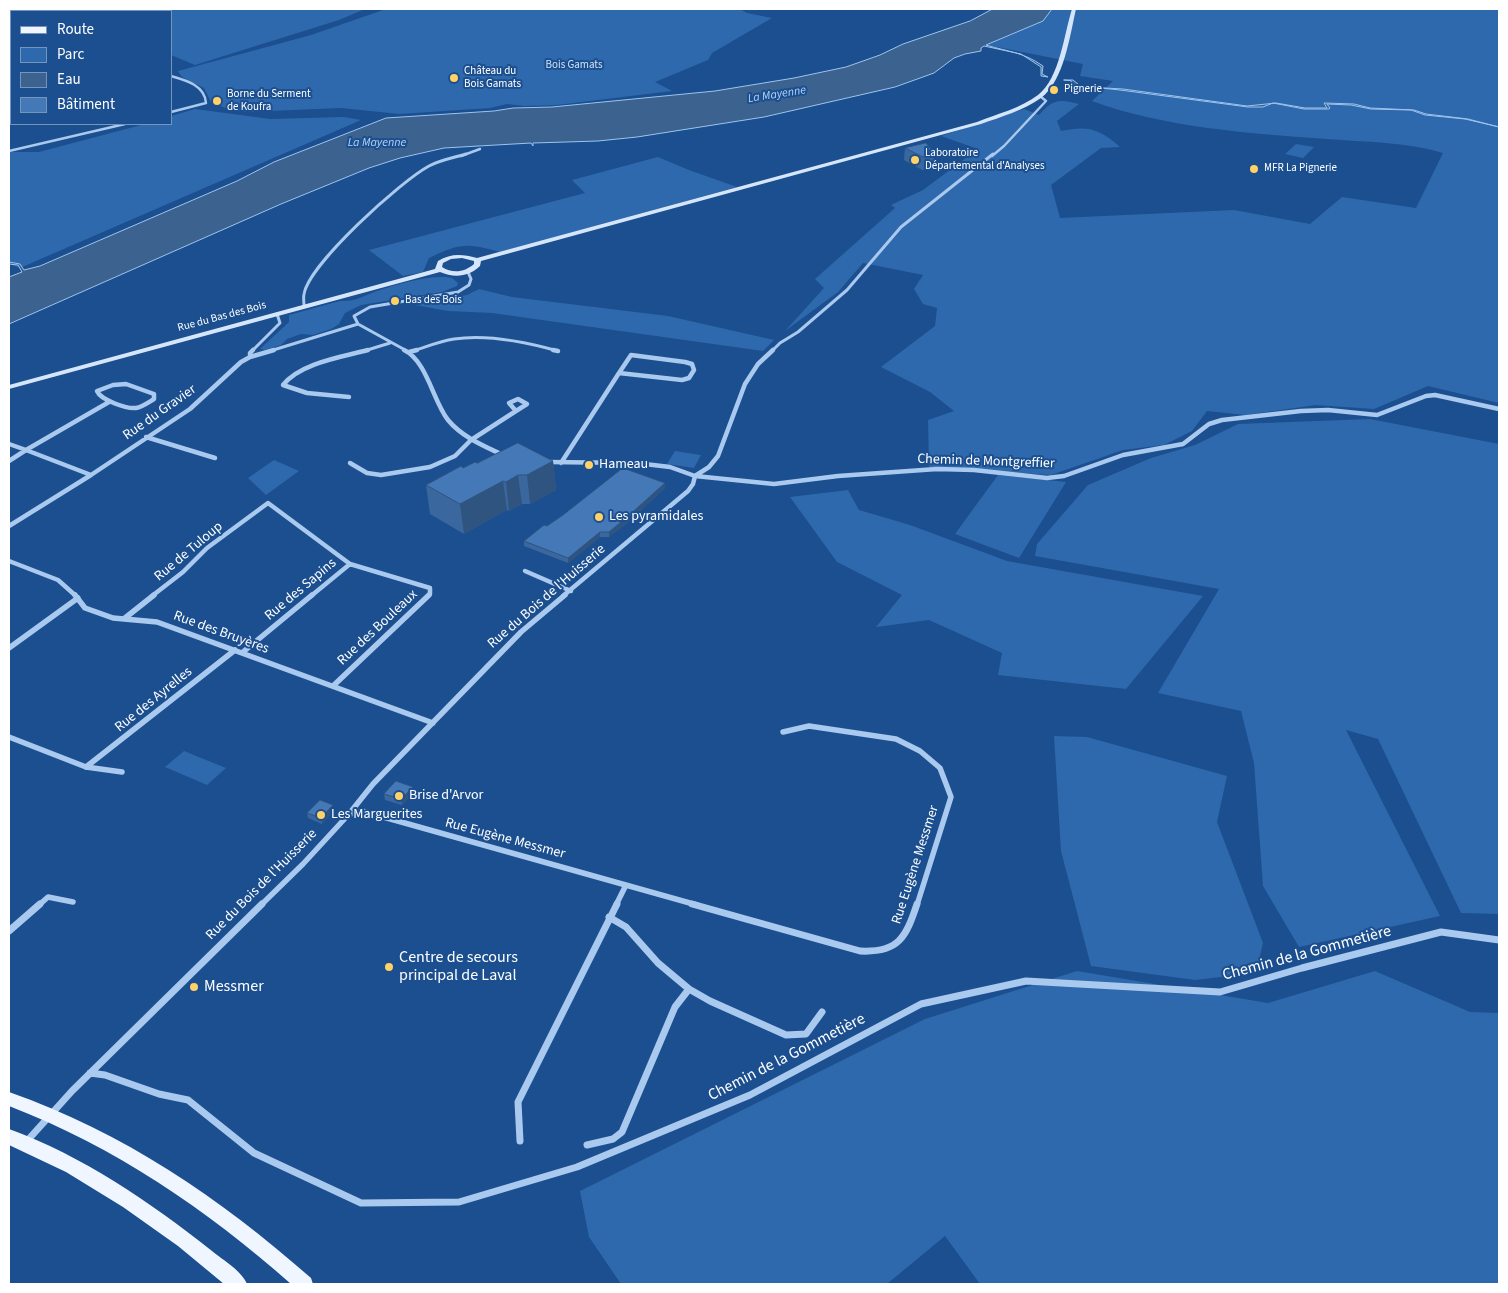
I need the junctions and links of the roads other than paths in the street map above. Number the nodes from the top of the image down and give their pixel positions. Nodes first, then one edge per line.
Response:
1 (1074, 9) edge
2 (172, 76) edge
3 (1040, 96) junction
4 (172, 112) edge
5 (121, 125) edge
6 (480, 149) dead end
7 (9, 151) edge
8 (477, 260) junction
9 (441, 270) junction
10 (468, 272) junction
11 (304, 306) junction
12 (276, 314) junction
13 (358, 324) junction
14 (390, 343) junction
15 (558, 351) dead end
16 (408, 352) junction
17 (250, 358) junction
18 (619, 372) junction
19 (9, 387) edge
20 (349, 397) dead end
21 (109, 402) junction
22 (1499, 409) edge
23 (517, 412) dead end
24 (146, 437) junction
25 (471, 440) junction
26 (9, 444) edge
27 (26, 450) junction
28 (509, 457) edge
29 (215, 458) dead end
30 (9, 461) edge
31 (543, 462) edge
32 (350, 463) dead end
33 (561, 463) junction
34 (91, 475) junction
35 (695, 476) junction
36 (268, 503) joint
37 (9, 526) edge
38 (9, 561) edge
39 (350, 564) junction
40 (525, 571) dead end
41 (571, 590) junction
42 (78, 598) junction
43 (125, 618) junction
44 (9, 648) edge
45 (235, 650) junction
46 (243, 652) junction
47 (333, 686) junction
48 (433, 723) junction
49 (783, 732) dead end
50 (9, 737) edge
51 (86, 767) junction
52 (122, 772) dead end
53 (350, 814) junction
54 (626, 885) junction
55 (73, 902) dead end
56 (609, 917) junction
57 (10, 928) edge
58 (1499, 940) edge
59 (689, 989) junction
60 (822, 1012) dead end
61 (90, 1073) junction
62 (9, 1099) edge
63 (51, 1114) junction
64 (17, 1140) edge
65 (520, 1141) dead end
66 (587, 1145) dead end
67 (238, 1284) edge
68 (304, 1284) edge

1 - 3 main road
2 - 4 street
3 - 8 main road
3 - 35 street, Rue du Bois de l'Huisserie
5 - 7 street
6 - 11 street
8 - 9 main road
8 - 10 main road
9 - 10 main road
9 - 11 main road, Rue du Bas des Bois
10 - 13 street
11 - 12 main road, Rue du Bas des Bois
12 - 17 street
12 - 19 main road, Rue du Bas des Bois
13 - 14 street
13 - 17 street, Rue du Gravier
14 - 16 street
14 - 20 street
15 - 16 street
16 - 25 street
17 - 24 street, Rue du Gravier
18 - 18 street
18 - 33 street
21 - 21 street
21 - 27 street
22 - 35 street, Chemin de Montgreffier
23 - 25 street
24 - 29 street
24 - 34 street, Rue du Gravier
25 - 28 street
25 - 32 street
26 - 27 street
27 - 30 street
27 - 34 street
31 - 33 street, Chemin de Montgreffier
33 - 35 street, Chemin de Montgreffier
34 - 37 street, Rue du Gravier
35 - 41 street, Rue du Bois de l'Huisserie
36 - 39 street, Rue des Bouleaux
36 - 43 street, Rue de Tuloup
38 - 42 street, Rue des Bruyères
39 - 46 street, Rue des Sapins
39 - 47 street, Rue des Bouleaux
40 - 41 street
41 - 48 street, Rue du Bois de l'Huisserie
42 - 43 street, Rue des Bruyères
42 - 44 street
43 - 45 street, Rue des Bruyères
45 - 46 street, Rue des Bruyères
45 - 51 street, Rue des Ayrelles
46 - 47 street, Rue des Bruyères
47 - 48 street, Rue des Bruyères
48 - 53 street, Rue du Bois de l'Huisserie
49 - 54 street, Rue Eugène Messmer
50 - 51 street
51 - 52 street
53 - 54 street, Rue Eugène Messmer
53 - 61 street, Rue du Bois de l'Huisserie
54 - 56 street
55 - 57 street
56 - 59 street
56 - 65 street
58 - 61 street, Chemin de la Gommetière
59 - 60 street
59 - 66 street
61 - 63 street, Rue du Bois de l'Huisserie
62 - 63 main road
63 - 64 street, Rue du Bois de l'Huisserie
63 - 68 main road
64 - 67 main road

